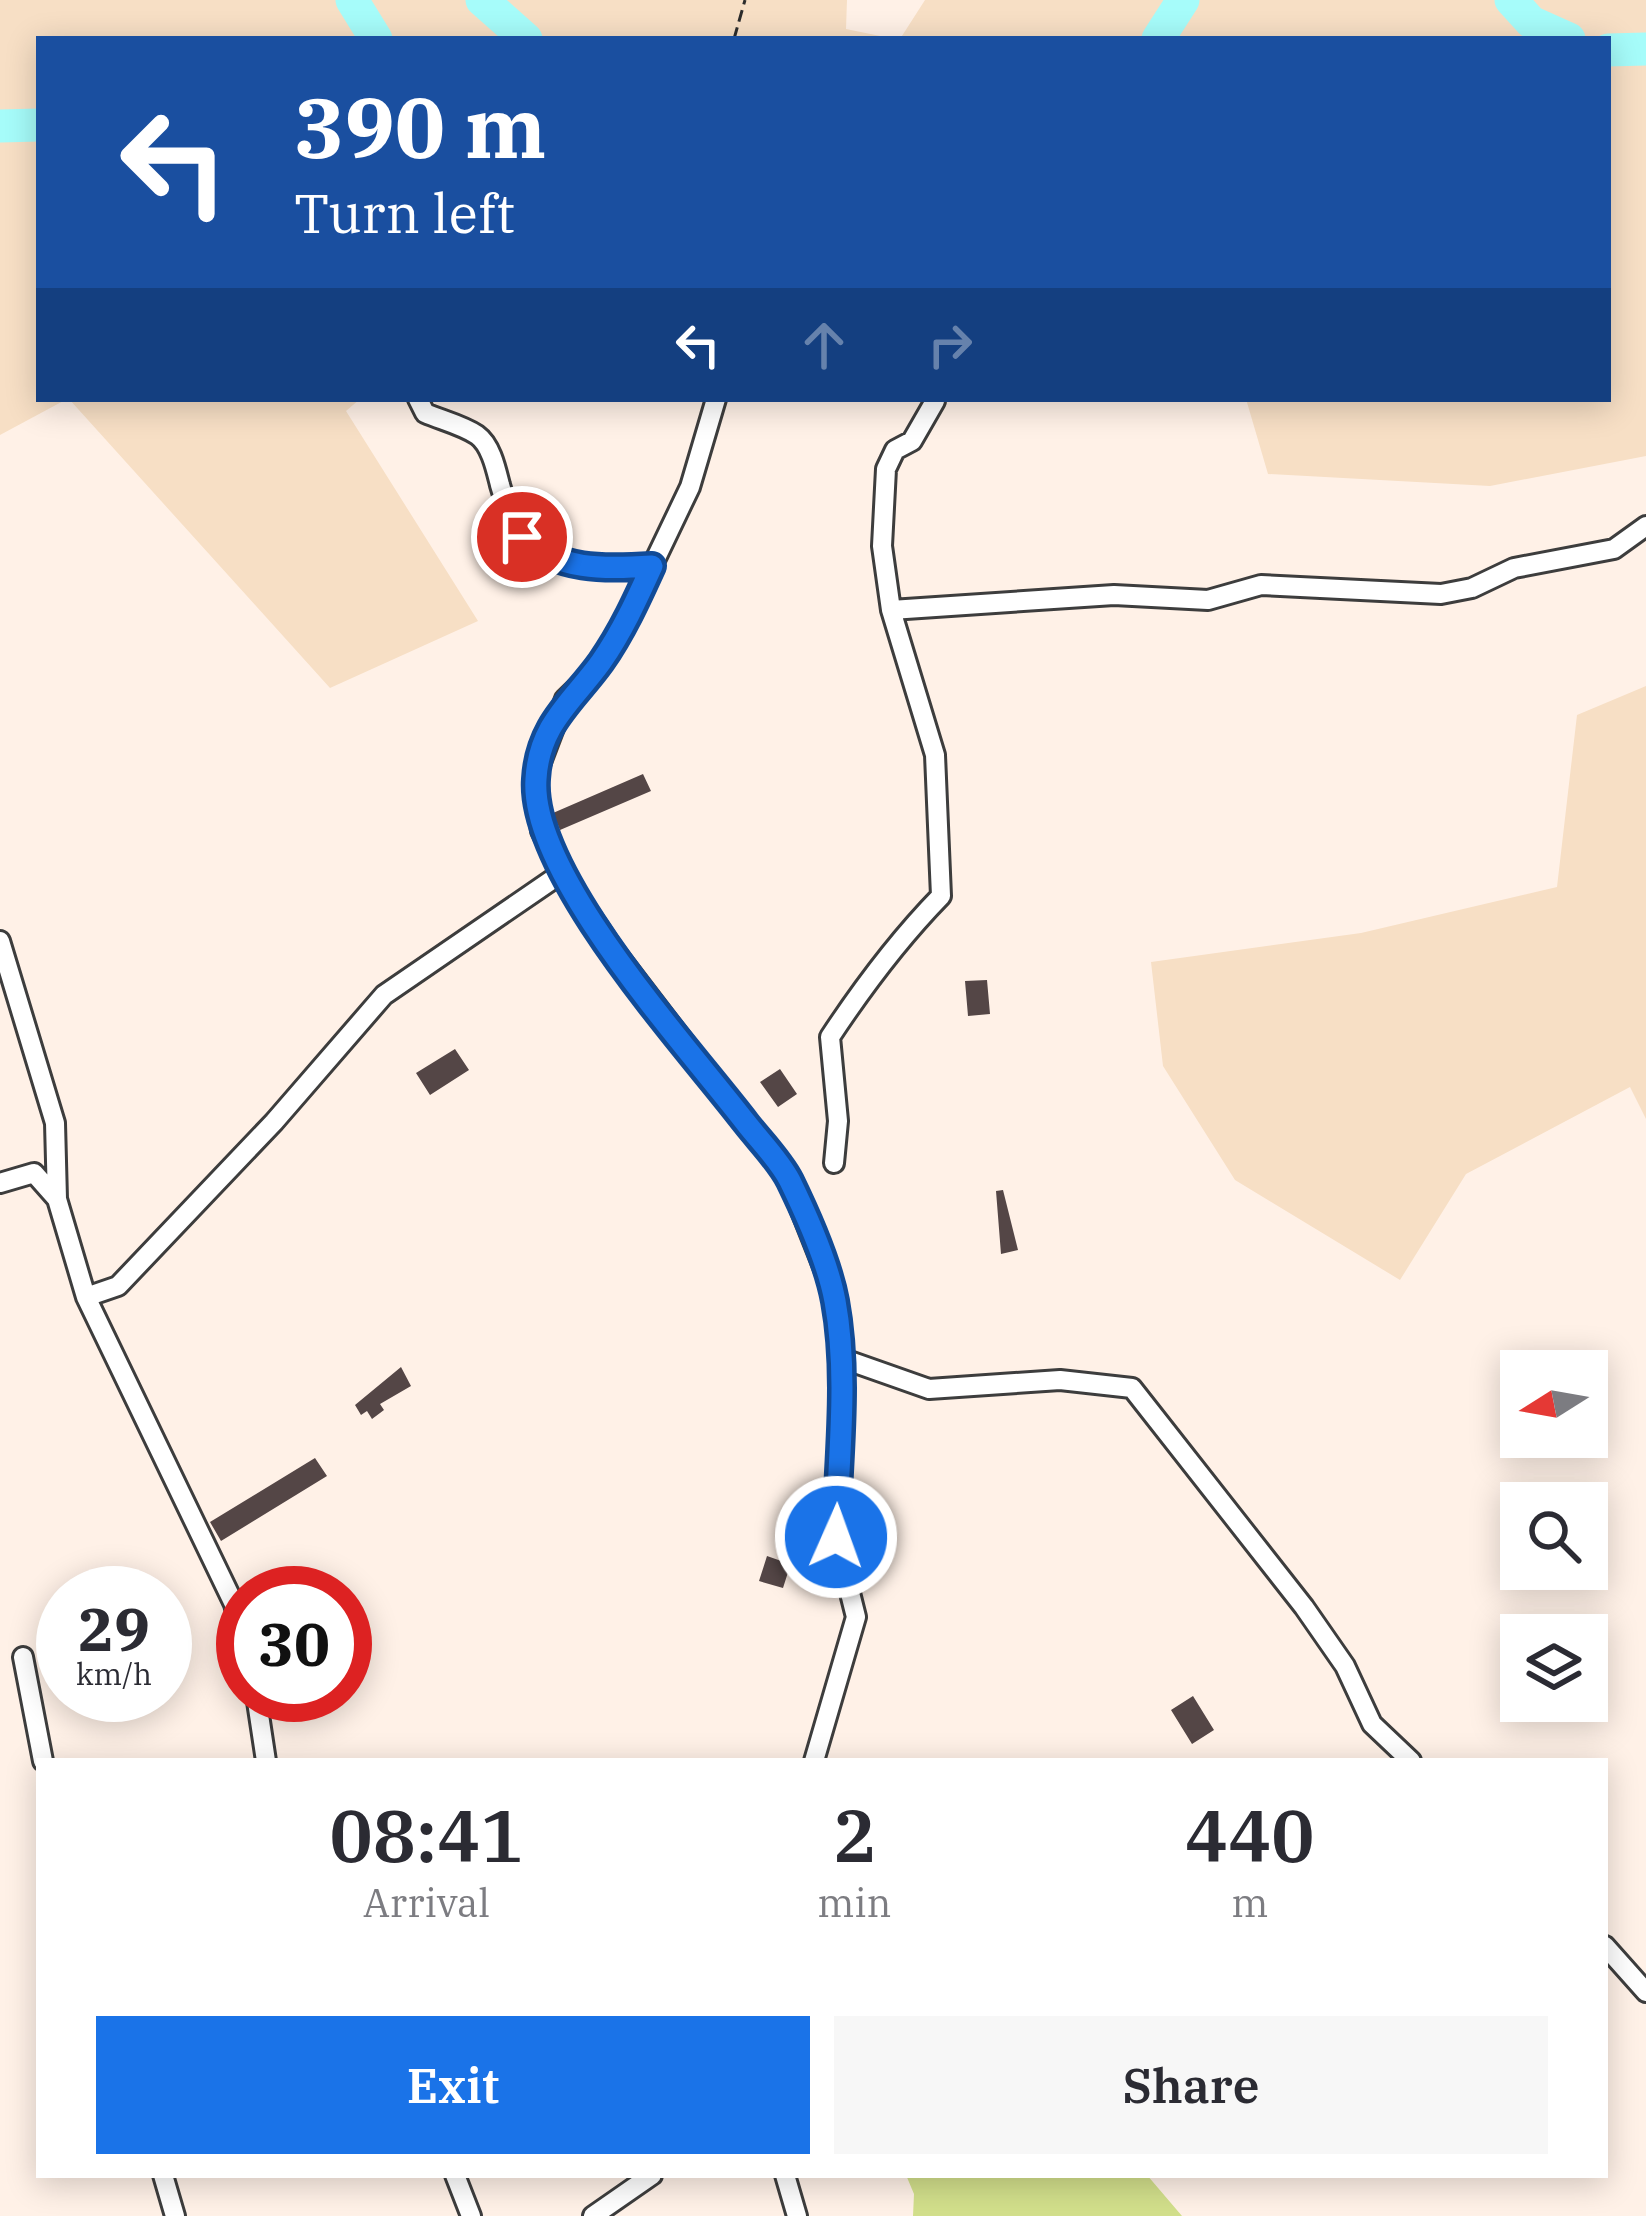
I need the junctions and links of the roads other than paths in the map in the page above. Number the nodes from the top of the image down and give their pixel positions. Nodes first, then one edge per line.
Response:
1 (420, 402) edge
2 (715, 402) edge
3 (933, 402) edge
4 (1646, 526) edge
5 (652, 566) junction
6 (891, 610) junction
7 (562, 873) junction
8 (0, 941) edge
9 (834, 1163) dead end
10 (0, 1184) edge
11 (57, 1198) junction
12 (86, 1297) junction
13 (841, 1358) junction
14 (216, 1567) edge
15 (22, 1657) dead end
16 (260, 1722) edge
17 (42, 1758) edge
18 (266, 1758) edge
19 (815, 1758) edge
20 (1408, 1758) edge
21 (1608, 1949) edge
22 (1646, 1992) edge
23 (164, 2178) edge
24 (456, 2178) edge
25 (648, 2178) edge
26 (786, 2178) edge
27 (175, 2216) edge
28 (471, 2216) edge
29 (593, 2216) edge
30 (797, 2216) edge

1 - 5 street
2 - 5 street
3 - 6 street
4 - 6 street
5 - 7 street
6 - 9 street
7 - 12 street
7 - 13 street
8 - 11 street
10 - 11 street
11 - 12 street
12 - 14 street
13 - 19 street
13 - 20 street
15 - 17 street
16 - 18 street
21 - 22 street
23 - 27 street
24 - 28 street
25 - 29 street
26 - 30 street

